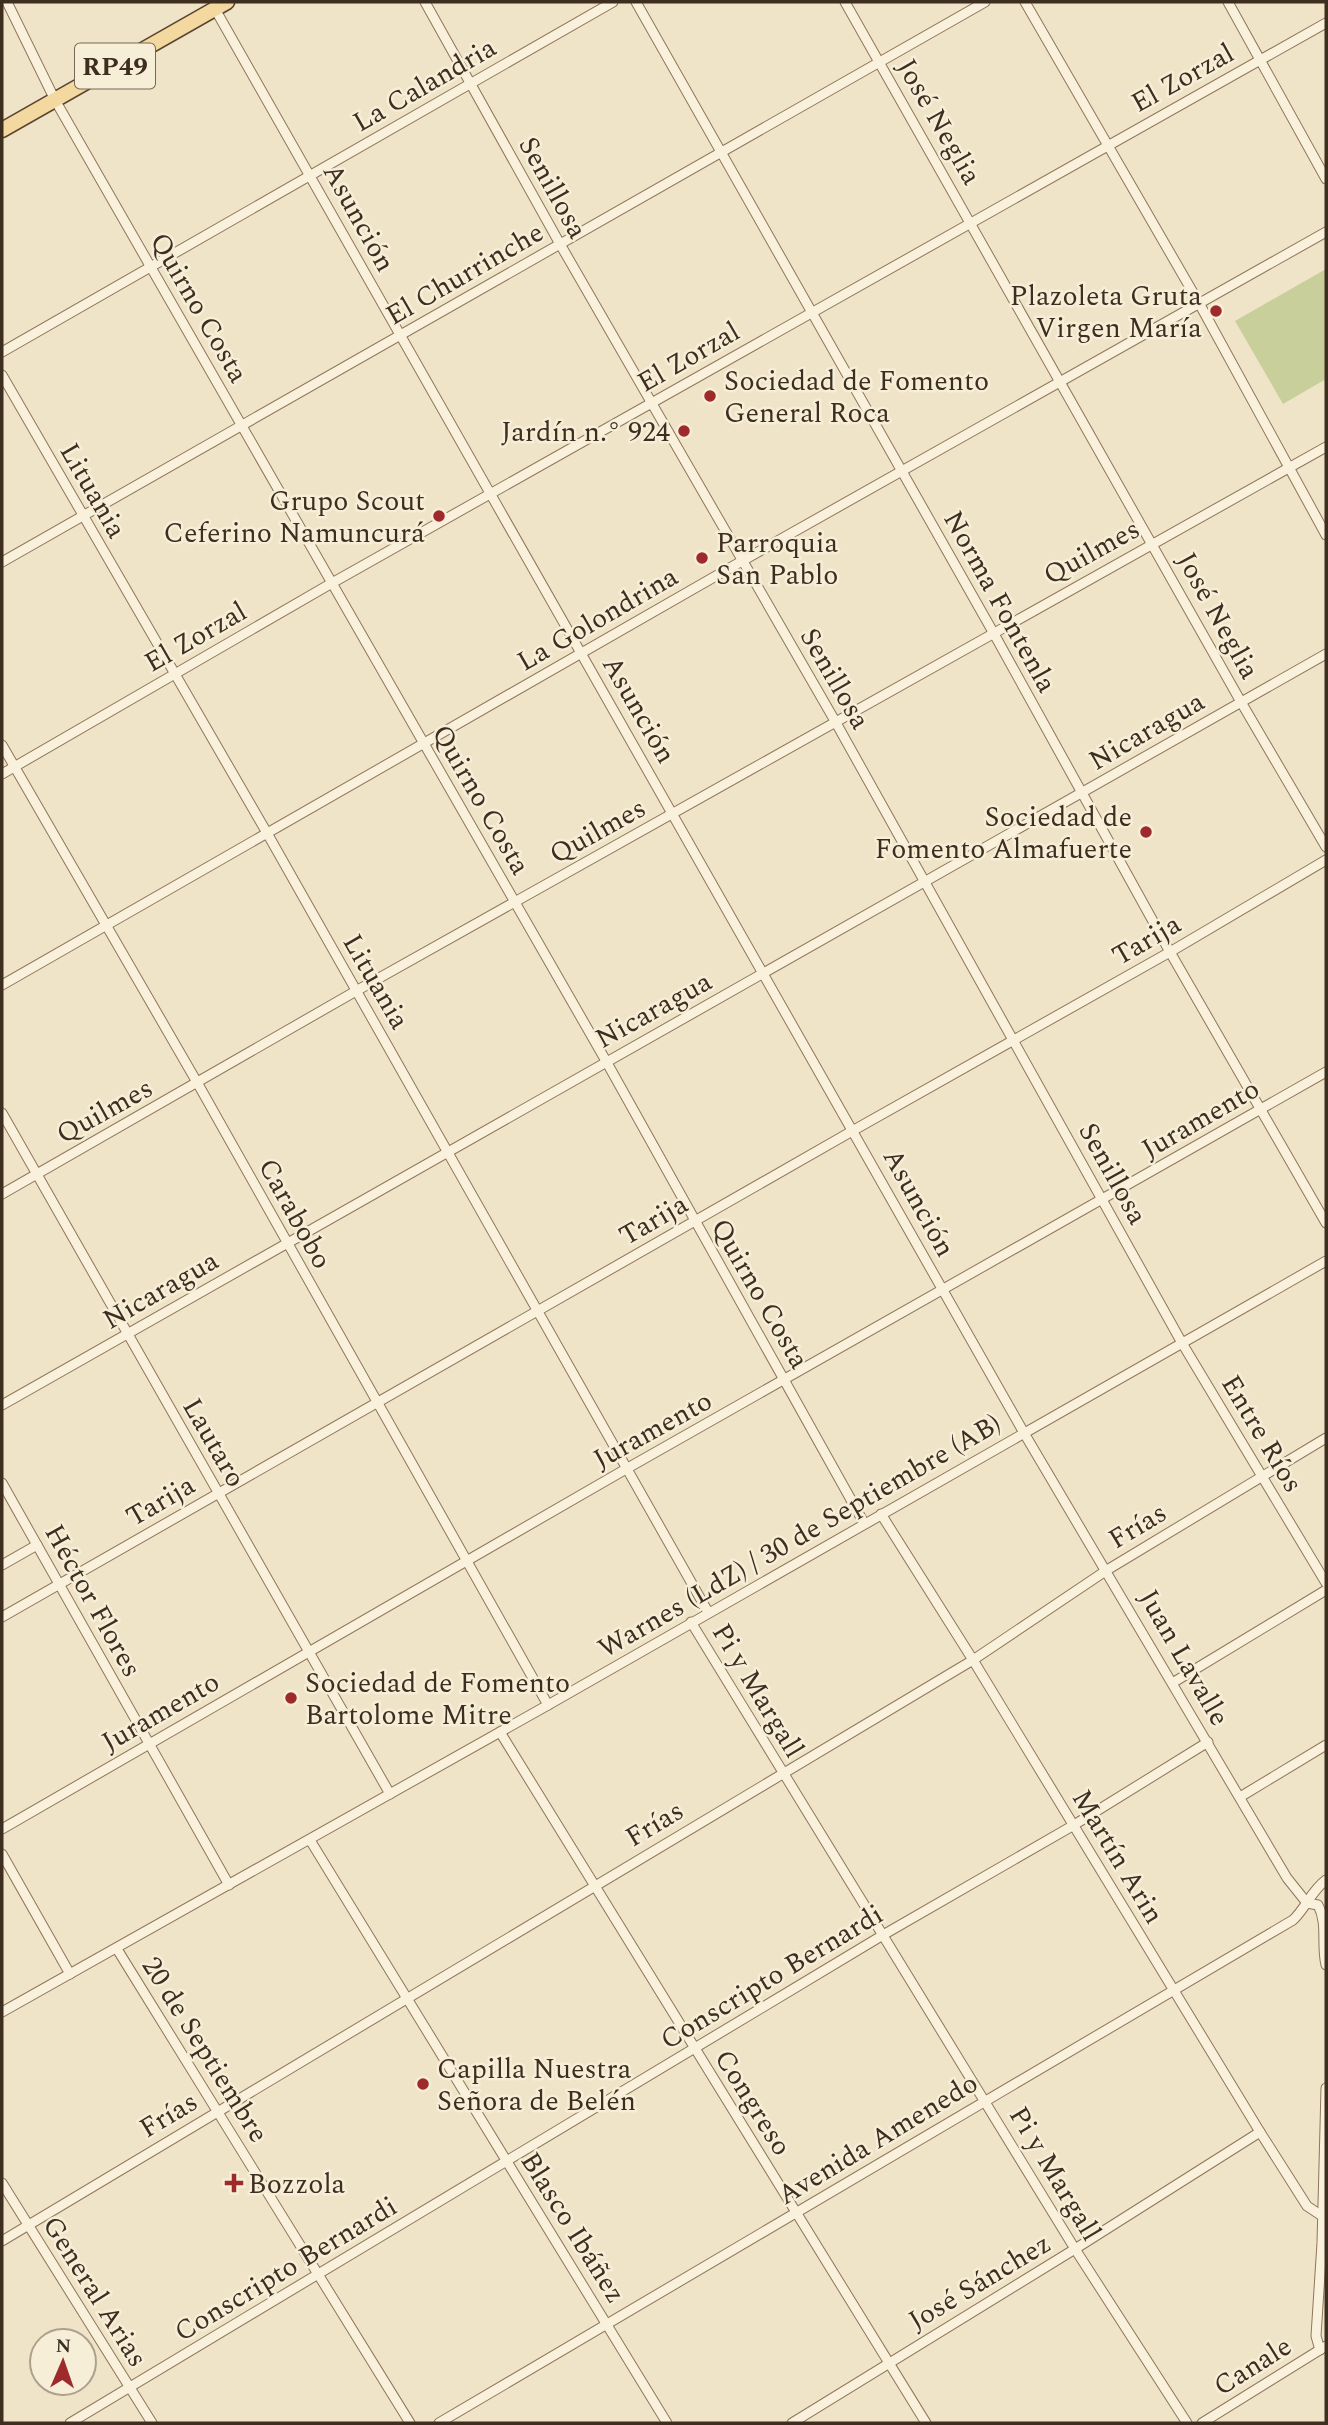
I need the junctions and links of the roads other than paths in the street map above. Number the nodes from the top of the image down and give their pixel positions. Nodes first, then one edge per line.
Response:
1 (7, 2) edge
2 (425, 2) edge
3 (612, 2) edge
4 (636, 2) edge
5 (845, 2) edge
6 (985, 2) edge
7 (1025, 2) edge
8 (1228, 2) edge
9 (221, 5) edge
10 (1326, 23) edge
11 (1260, 60) junction
12 (880, 62) junction
13 (470, 84) junction
14 (55, 100) junction
15 (2, 130) edge
16 (1106, 145) junction
17 (721, 153) junction
18 (310, 176) junction
19 (1326, 179) edge
20 (972, 222) junction
21 (1326, 232) edge
22 (560, 244) junction
23 (151, 267) junction
24 (1199, 303) junction
25 (811, 312) junction
26 (400, 335) junction
27 (2, 352) edge
28 (2, 375) edge
29 (1062, 382) junction
30 (651, 402) junction
31 (241, 425) junction
32 (1326, 447) edge
33 (1289, 468) junction
34 (902, 473) junction
35 (491, 495) junction
36 (83, 516) junction
37 (1326, 535) edge
38 (1152, 543) junction
39 (742, 561) junction
40 (2, 562) edge
41 (332, 583) junction
42 (993, 632) junction
43 (583, 654) junction
44 (1326, 654) edge
45 (174, 675) junction
46 (1241, 702) junction
47 (835, 721) junction
48 (424, 743) junction
49 (2, 745) edge
50 (14, 767) junction
51 (2, 774) edge
52 (1082, 792) junction
53 (673, 813) junction
54 (267, 833) junction
55 (1326, 847) edge
56 (1326, 860) edge
57 (924, 881) junction
58 (515, 902) junction
59 (106, 925) junction
60 (1170, 952) junction
61 (763, 973) junction
62 (2, 985) edge
63 (356, 991) junction
64 (1013, 1040) junction
65 (606, 1061) junction
66 (1326, 1072) edge
67 (198, 1084) junction
68 (1260, 1110) junction
69 (2, 1113) edge
70 (854, 1130) junction
71 (447, 1152) junction
72 (37, 1174) junction
73 (2, 1194) edge
74 (1103, 1199) junction
75 (694, 1221) junction
76 (1326, 1223) edge
77 (286, 1243) junction
78 (1326, 1262) edge
79 (943, 1290) junction
80 (537, 1312) junction
81 (127, 1334) junction
82 (1182, 1343) junction
83 (785, 1381) junction
84 (377, 1403) junction
85 (2, 1405) edge
86 (1024, 1433) junction
87 (1326, 1438) edge
88 (626, 1469) junction
89 (1262, 1476) junction
90 (2, 1483) edge
91 (218, 1493) junction
92 (881, 1514) junction
93 (864, 1523) junction
94 (37, 1545) junction
95 (466, 1561) junction
96 (2, 1565) edge
97 (1107, 1570) junction
98 (59, 1583) junction
99 (1326, 1583) edge
100 (1326, 1590) edge
101 (708, 1612) junction
102 (2, 1616) edge
103 (691, 1622) junction
104 (309, 1652) junction
105 (973, 1660) junction
106 (1174, 1682) junction
107 (548, 1705) junction
108 (500, 1732) junction
109 (1208, 1742) junction
110 (149, 1744) junction
111 (1326, 1745) edge
112 (782, 1772) junction
113 (390, 1794) junction
114 (1240, 1797) junction
115 (1074, 1825) junction
116 (2, 1829) edge
117 (310, 1840) junction
118 (2, 1854) edge
119 (1326, 1880) edge
120 (229, 1885) junction
121 (595, 1885) junction
122 (1307, 1903) junction
123 (883, 1935) junction
124 (117, 1949) junction
125 (1326, 1965) edge
126 (71, 1973) junction
127 (1173, 1989) junction
128 (405, 1998) junction
129 (2, 2012) edge
130 (694, 2049) junction
131 (1326, 2088) edge
132 (985, 2101) junction
133 (218, 2110) junction
134 (1260, 2132) junction
135 (506, 2161) junction
136 (2, 2183) edge
137 (795, 2213) junction
138 (1322, 2216) junction
139 (29, 2225) junction
140 (2, 2241) edge
141 (1076, 2249) junction
142 (318, 2275) junction
143 (607, 2324) junction
144 (1323, 2348) edge
145 (889, 2363) junction
146 (130, 2387) junction
147 (70, 2423) edge
148 (152, 2423) edge
149 (410, 2423) edge
150 (439, 2423) edge
151 (667, 2423) edge
152 (792, 2423) edge
153 (926, 2423) edge
154 (1187, 2423) edge
155 (1202, 2423) edge

1 - 14 street, Quirno Costa
2 - 13 street, Senillosa
3 - 13 street, La Calandria
4 - 17 street, Norma Fontenla
5 - 12 street, José Neglia
6 - 12 street, El Churrinche
7 - 16 street
8 - 11 street
9 - 14 main road, RP49
9 - 18 street, Asunción
10 - 11 street, El Zorzal
11 - 16 street, El Zorzal
11 - 19 street
12 - 17 street, El Churrinche
12 - 20 street, José Neglia
13 - 18 street, La Calandria
13 - 22 street, Senillosa
14 - 15 main road, RP49
14 - 23 street, Quirno Costa
16 - 20 street, El Zorzal
16 - 24 street
17 - 22 street, El Churrinche
17 - 25 street, Norma Fontenla
18 - 23 street, La Calandria
18 - 26 street, Asunción
20 - 25 street, El Zorzal
20 - 29 street, José Neglia
21 - 24 street, La Golondrina
22 - 26 street, El Churrinche
22 - 30 street, Senillosa
23 - 27 street, La Calandria
23 - 31 street, Quirno Costa
24 - 29 street, La Golondrina
24 - 33 street
25 - 30 street, El Zorzal
25 - 34 street, Norma Fontenla
26 - 31 street, El Churrinche
26 - 35 street, Asunción
28 - 36 street, Lituania
29 - 34 street, La Golondrina
29 - 38 street, José Neglia
30 - 35 street, El Zorzal
30 - 39 street, Senillosa
31 - 36 street, El Churrinche
31 - 41 street, Quirno Costa
32 - 33 street, Quilmes
33 - 37 street
33 - 38 street, Quilmes
34 - 39 street, La Golondrina
34 - 42 street, Norma Fontenla
35 - 41 street, El Zorzal
35 - 43 street, Asunción
36 - 40 street, El Churrinche
36 - 45 street, Lituania
38 - 42 street, Quilmes
38 - 46 street, José Neglia
39 - 43 street, La Golondrina
39 - 47 street, Senillosa
41 - 45 street, El Zorzal
41 - 48 street, Quirno Costa
42 - 47 street, Quilmes
42 - 52 street, Norma Fontenla
43 - 48 street, La Golondrina
43 - 53 street, Asunción
44 - 46 street, Nicaragua
45 - 50 street, El Zorzal
45 - 54 street, Lituania
46 - 52 street, Nicaragua
46 - 55 street, José Neglia
47 - 53 street, Quilmes
47 - 57 street, Senillosa
48 - 54 street, La Golondrina
48 - 58 street, Quirno Costa
49 - 50 street, Carabobo
50 - 51 street, El Zorzal
50 - 59 street, Carabobo
52 - 57 street, Nicaragua
52 - 60 street, Norma Fontenla
53 - 58 street, Quilmes
53 - 61 street, Asunción
54 - 59 street, La Golondrina
54 - 63 street, Lituania
56 - 60 street, Tarija
57 - 61 street, Nicaragua
57 - 64 street, Senillosa
58 - 63 street, Quilmes
58 - 65 street, Quirno Costa
59 - 62 street, La Golondrina
59 - 67 street, Carabobo
60 - 64 street, Tarija
60 - 68 street, Norma Fontenla
61 - 65 street, Nicaragua
61 - 70 street, Asunción
63 - 67 street, Quilmes
63 - 71 street, Lituania
64 - 70 street, Tarija
64 - 74 street, Senillosa
65 - 71 street, Nicaragua
65 - 75 street, Quirno Costa
66 - 68 street, Juramento
67 - 72 street, Quilmes
67 - 77 street, Carabobo
68 - 74 street, Juramento
68 - 76 street, Norma Fontenla
69 - 72 street, Lautaro
70 - 75 street, Tarija
70 - 79 street, Asunción
71 - 77 street, Nicaragua
71 - 80 street, Lituania
72 - 73 street, Quilmes
72 - 81 street, Lautaro
74 - 79 street, Juramento
74 - 82 street, Senillosa
75 - 80 street, Tarija
75 - 83 street, Quirno Costa
77 - 81 street, Nicaragua
77 - 84 street, Carabobo
78 - 82 street, Warnes (LdZ) / 30 de Septiembre (AB)
79 - 83 street, Juramento
79 - 86 street, Asunción
80 - 84 street, Tarija
80 - 88 street, Lituania
81 - 85 street, Nicaragua
81 - 91 street, Lautaro
82 - 86 street, Warnes (LdZ) / 30 de Septiembre (AB)
82 - 89 street, Entre Ríos
83 - 88 street, Juramento
83 - 93 street, Quirno Costa
84 - 91 street, Tarija
84 - 95 street, Carabobo
86 - 92 street, Warnes (LdZ) / 30 de Septiembre (AB)
86 - 97 street, Juan Lavalle
87 - 89 street, Frías
88 - 95 street, Juramento
88 - 101 street, Lituania
89 - 97 street, Frías
89 - 99 street, Entre Ríos
90 - 94 street, Héctor Flores
91 - 98 street, Tarija
91 - 104 street, Lautaro
92 - 93 street, Warnes (LdZ) / 30 de Septiembre (AB)
92 - 105 street, Martín Arin
93 - 101 street, Warnes (LdZ) / 30 de Septiembre (AB)
94 - 96 street
94 - 98 street, Héctor Flores
95 - 104 street, Juramento
95 - 107 street, Carabobo
97 - 105 street, Frías
97 - 106 street, Juan Lavalle
98 - 102 street, Tarija
98 - 110 street, Héctor Flores
100 - 106 street
101 - 103 street, Warnes (LdZ) / 30 de Septiembre (AB)
103 - 107 street, Warnes (LdZ) / 30 de Septiembre (AB)
103 - 112 street, Pi y Margall
104 - 110 street, Juramento
104 - 113 street, Lautaro
105 - 112 street, Frías
105 - 115 street, Martín Arin
106 - 109 street, Juan Lavalle
107 - 108 street, Warnes (LdZ) / 30 de Septiembre (AB)
108 - 113 street, Warnes (LdZ) / 30 de Septiembre (AB)
108 - 121 street, Congreso
109 - 114 street, Juan Lavalle
109 - 115 street, Conscripto Bernardi
110 - 116 street, Juramento
110 - 120 street, Héctor Flores
111 - 114 street
112 - 121 street, Frías
112 - 123 street, Pi y Margall
113 - 117 street, Warnes (LdZ) / 30 de Septiembre (AB)
114 - 122 street, Juan Lavalle
115 - 123 street, Conscripto Bernardi
115 - 127 street, Martín Arin
117 - 120 street, Warnes (LdZ) / 30 de Septiembre (AB)
117 - 128 street, Blasco Ibáñez
118 - 126 street
119 - 122 street, Avenida Amenedo
120 - 124 street, Warnes (LdZ) / 30 de Septiembre (AB)
121 - 128 street, Frías
121 - 130 street, Congreso
122 - 125 street, Juan Lavalle
122 - 127 street, Avenida Amenedo
123 - 130 street, Conscripto Bernardi
123 - 132 street, Pi y Margall
124 - 126 street, Warnes (LdZ) / 30 de Septiembre (AB)
124 - 133 street, 20 de Septiembre
126 - 129 street, Warnes (LdZ) / 30 de Septiembre (AB)
127 - 132 street, Avenida Amenedo
127 - 134 street, Martín Arin
128 - 133 street, Frías
128 - 135 street, Blasco Ibáñez
130 - 135 street, Conscripto Bernardi
130 - 137 street, Congreso
131 - 138 street
132 - 137 street, Avenida Amenedo
132 - 141 street, Pi y Margall
133 - 139 street, Frías
133 - 142 street, 20 de Septiembre
134 - 138 street, Martín Arin
134 - 141 street, José Sánchez
135 - 142 street, Conscripto Bernardi
135 - 143 street, Blasco Ibáñez
136 - 139 street, General Arias
137 - 143 street, Avenida Amenedo
137 - 145 street, Congreso
138 - 144 street
139 - 140 street, Frías
139 - 146 street, General Arias
141 - 145 street, José Sánchez
141 - 154 street, Pi y Margall
142 - 146 street, Conscripto Bernardi
142 - 149 street, 20 de Septiembre
143 - 150 street, Avenida Amenedo
143 - 151 street, Blasco Ibáñez
144 - 155 street, Canale
145 - 152 street, José Sánchez
145 - 153 street, Congreso
146 - 147 street, Conscripto Bernardi
146 - 148 street, General Arias

